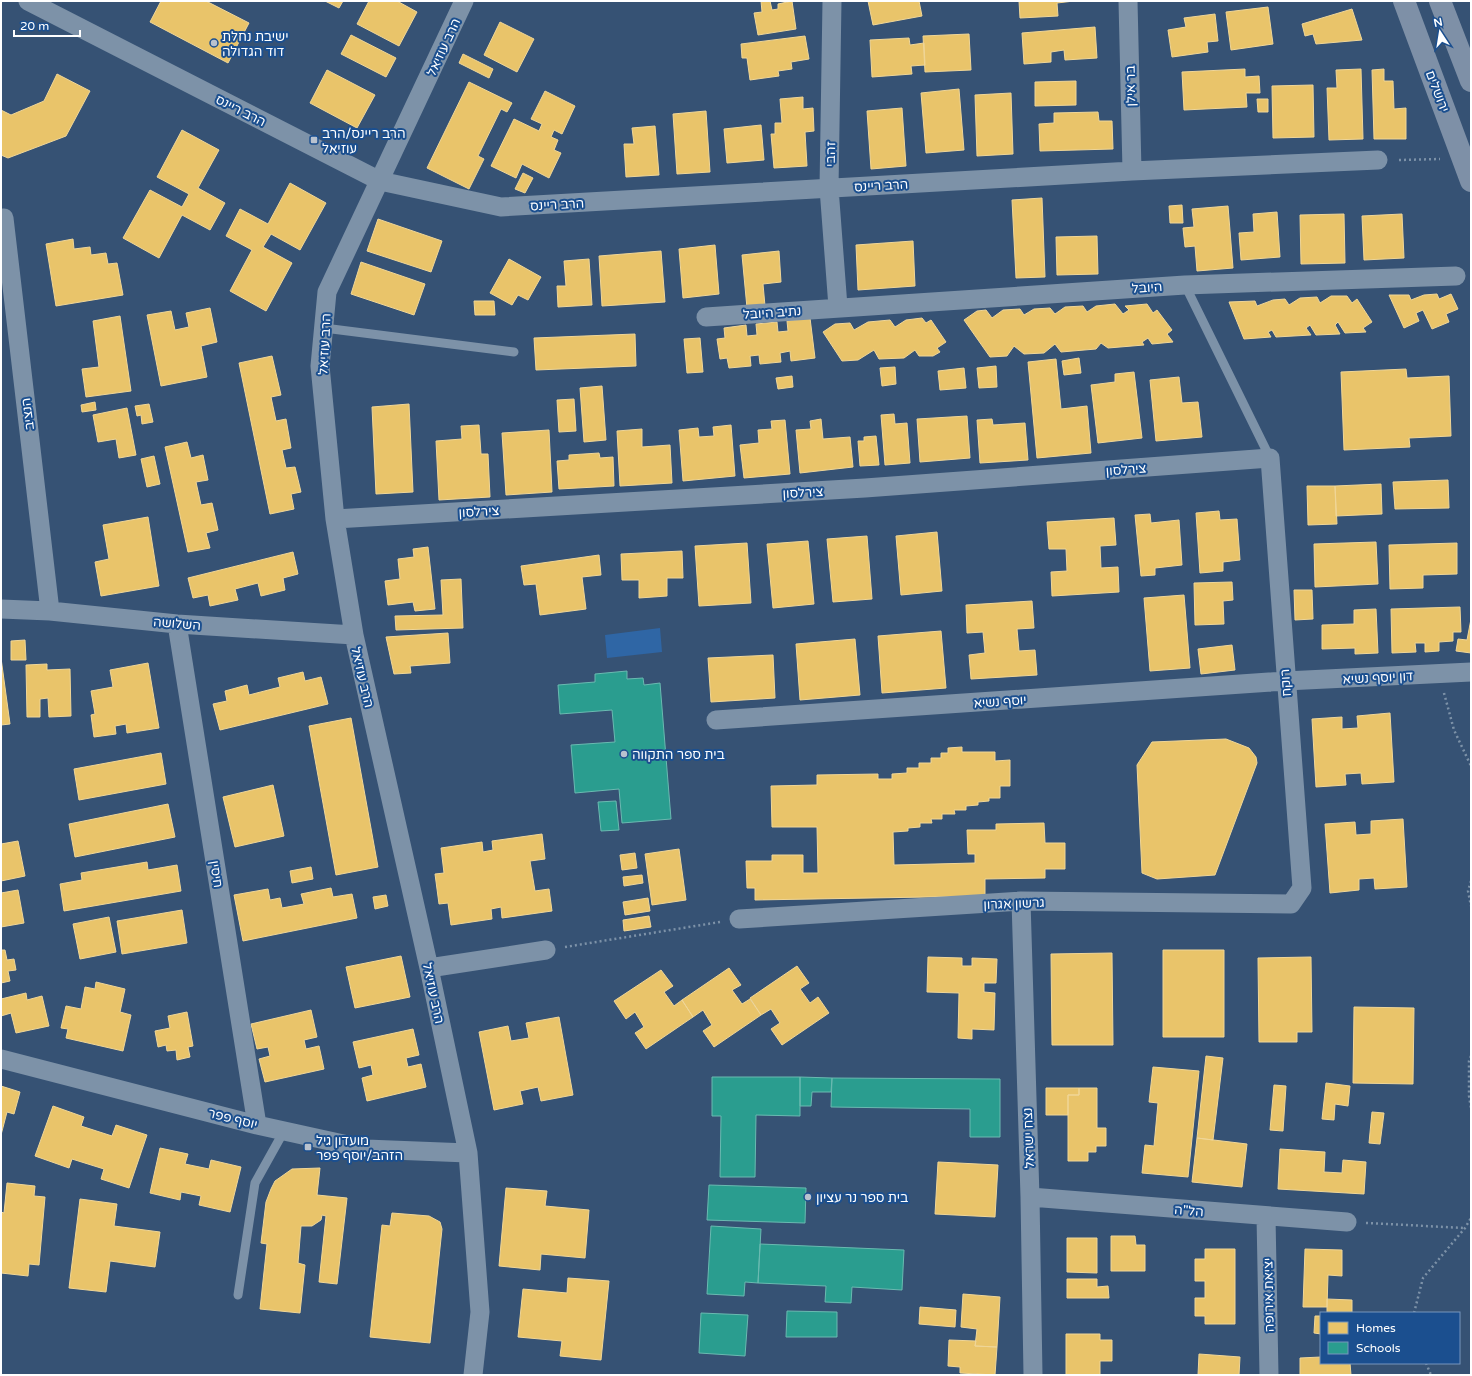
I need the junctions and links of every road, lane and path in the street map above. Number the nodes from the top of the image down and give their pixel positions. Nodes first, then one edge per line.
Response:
1 (28, 1) edge
2 (464, 1) edge
3 (832, 1) edge
4 (1128, 1) edge
5 (1404, 1) edge
6 (1440, 1) edge
7 (1471, 81) edge
8 (1464, 158) junction
9 (1378, 160) joint
10 (1132, 172) junction
11 (380, 181) junction
12 (1471, 181) edge
13 (829, 188) junction
14 (4, 218) dead end
15 (1456, 276) dead end
16 (1185, 285) junction
17 (838, 307) junction
18 (706, 317) dead end
19 (324, 328) junction
20 (514, 352) dead end
21 (1270, 458) junction
22 (335, 519) junction
23 (1, 609) edge
24 (50, 611) junction
25 (177, 624) junction
26 (354, 635) junction
27 (1471, 672) edge
28 (1439, 673) junction
29 (1285, 681) junction
30 (716, 720) dead end
31 (1471, 766) edge
32 (1471, 881) edge
33 (1021, 901) junction
34 (1291, 904) joint
35 (1471, 906) edge
36 (738, 919) joint
37 (546, 950) joint
38 (429, 968) junction
39 (1471, 1056) edge
40 (1, 1059) edge
41 (1471, 1108) edge
42 (257, 1125) junction
43 (284, 1131) junction
44 (468, 1153) junction
45 (1030, 1197) junction
46 (1266, 1216) junction
47 (1471, 1218) edge
48 (1347, 1222) joint
49 (1465, 1228) junction
50 (238, 1295) dead end
51 (1414, 1312) edge
52 (1426, 1364) edge
53 (473, 1375) edge
54 (1033, 1375) edge
55 (1269, 1375) edge
56 (1431, 1375) edge

1 - 11 street, הרב ריינס
2 - 11 street, הרב עוזיאל
3 - 13 street, זהבי
4 - 10 street, בר אילן
5 - 8 highway, ירושלים
6 - 7 highway
8 - 9 path
8 - 12 highway, ירושלים
9 - 10 street, הרב ריינס
10 - 13 street, הרב ריינס
11 - 13 street, הרב ריינס
11 - 19 street, הרב עוזיאל
13 - 17 street, זהבי
14 - 24 street, הנציב
15 - 16 street, היובל
16 - 17 street, היובל
16 - 21 lane
17 - 18 street, נתיב היובל
19 - 20 lane
19 - 22 street, הרב עוזיאל
21 - 22 street, צירלסון
21 - 29 street, רוקח
22 - 26 street, הרב עוזיאל
23 - 24 street, השלושה
24 - 25 street, השלושה
25 - 26 street, השלושה
25 - 42 street, חיסין
26 - 38 street, הרב עוזיאל
27 - 28 street, דון יוסף נשיא
28 - 29 street, דון יוסף נשיא
28 - 31 path
29 - 30 street, יוסף נשיא
29 - 34 street, רוקח
32 - 35 path
33 - 34 street, גרשון אגרון
33 - 36 street, גרשון אגרון
33 - 45 street, נצח ישראל
36 - 37 path
37 - 38 street
38 - 44 street, הרב עוזיאל
39 - 41 path
40 - 42 street, יוסף פפר
42 - 43 street, יוסף פפר
43 - 44 street, יוסף פפר
43 - 50 lane
44 - 53 street, הרב עוזיאל
45 - 46 street, הל"ה
45 - 54 street, נצח ישראל
46 - 48 street, הל"ה
46 - 55 street, יציאת אירופה
47 - 49 path
48 - 49 path
49 - 51 path
52 - 56 path

